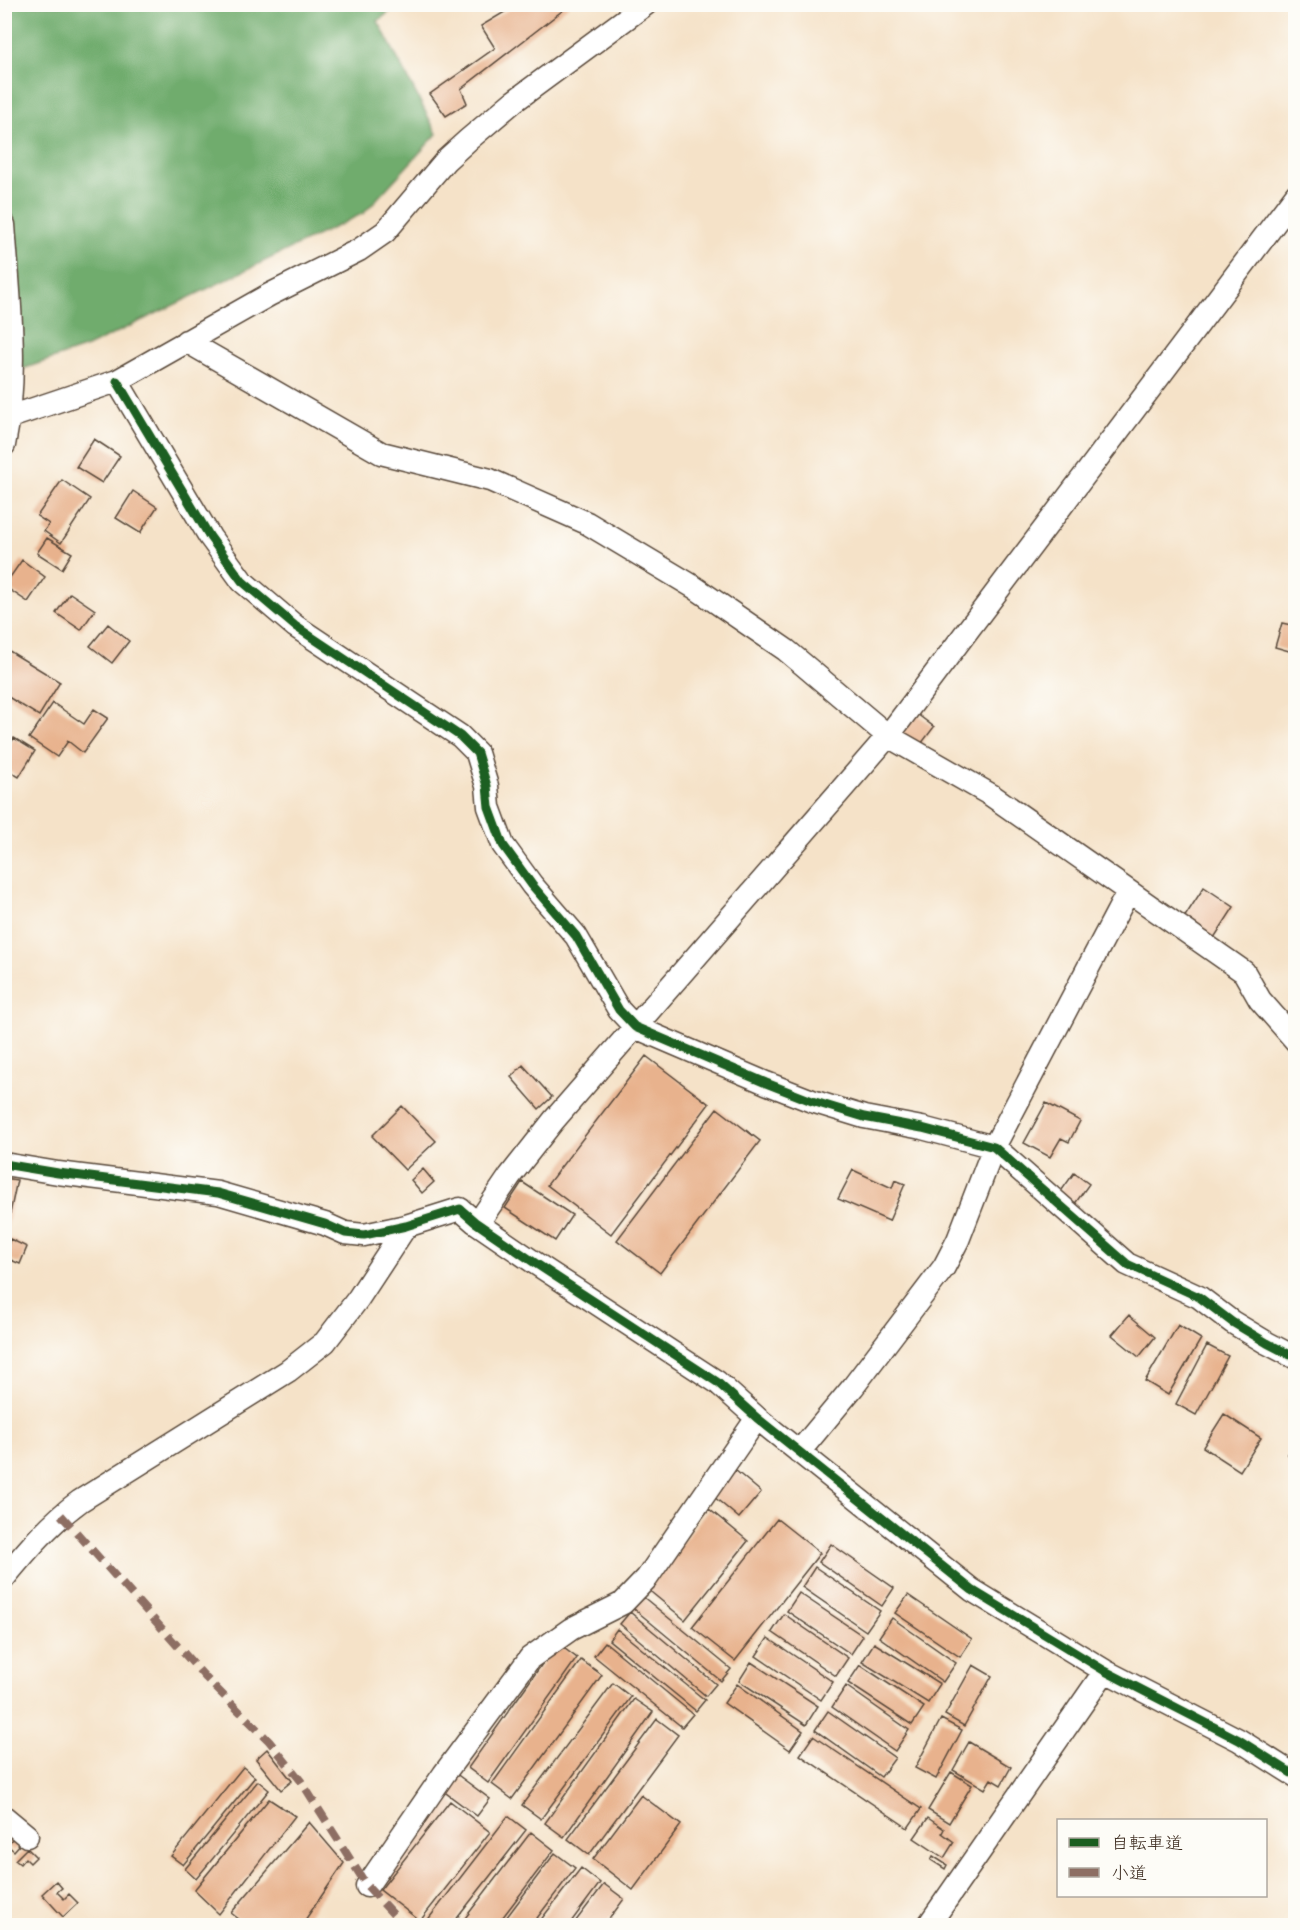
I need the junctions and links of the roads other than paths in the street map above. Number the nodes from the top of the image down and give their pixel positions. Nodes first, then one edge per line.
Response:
1 (646, 4) edge
2 (1296, 195) edge
3 (4, 225) edge
4 (186, 341) junction
5 (117, 381) junction
6 (7, 419) edge
7 (4, 445) edge
8 (888, 736) junction
9 (1128, 892) junction
10 (635, 1027) junction
11 (1296, 1041) edge
12 (994, 1147) junction
13 (4, 1164) edge
14 (478, 1223) junction
15 (406, 1226) junction
16 (1296, 1358) edge
17 (757, 1418) junction
18 (799, 1452) junction
19 (4, 1578) edge
20 (1105, 1671) junction
21 (1296, 1776) edge
22 (4, 1817) edge
23 (27, 1836) dead end
24 (367, 1886) dead end
25 (928, 1926) edge

1 - 4 street
2 - 8 street
3 - 6 street
4 - 5 street
4 - 8 street
5 - 6 street
5 - 10 street
6 - 7 street
8 - 9 street
8 - 10 street
9 - 11 street
9 - 12 street
10 - 12 street
10 - 14 street
12 - 16 street
12 - 18 street
13 - 15 street
14 - 15 street
14 - 17 street
15 - 19 street
17 - 18 street
17 - 24 street
18 - 20 street
20 - 21 street
20 - 25 street
22 - 23 street

